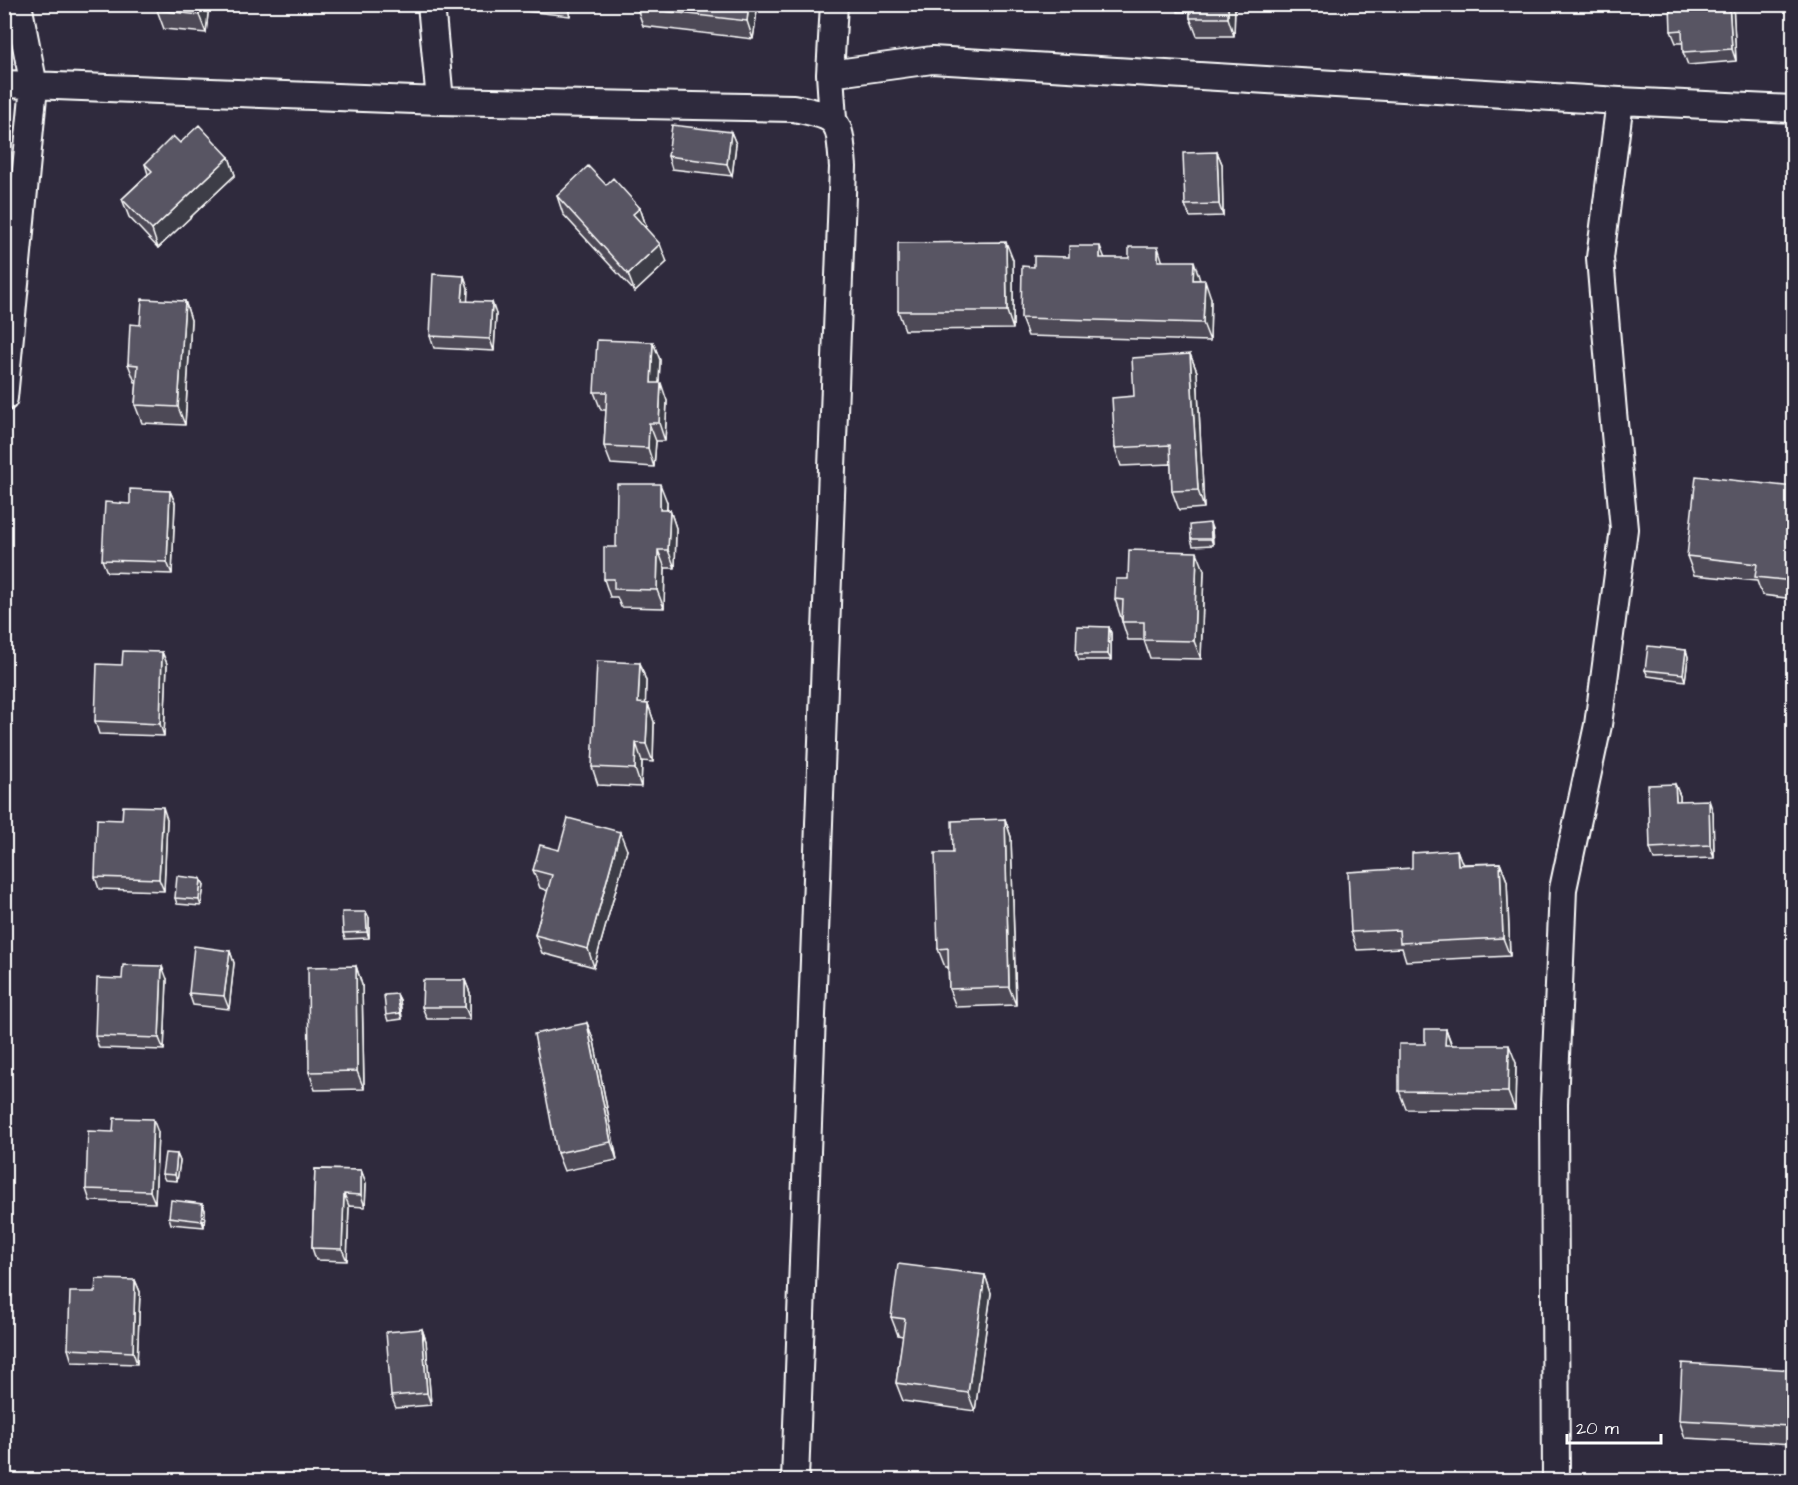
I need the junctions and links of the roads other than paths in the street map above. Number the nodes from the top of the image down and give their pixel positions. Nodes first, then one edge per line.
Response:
1 (18, 4) edge
2 (431, 4) edge
3 (834, 4) edge
4 (830, 74) junction
5 (4, 84) edge
6 (34, 86) junction
7 (440, 101) junction
8 (1620, 101) junction
9 (1794, 109) edge
10 (833, 119) junction
11 (4, 398) edge
12 (795, 1480) edge
13 (1556, 1480) edge

1 - 6 street
2 - 7 street
3 - 4 street
4 - 8 street
4 - 10 street
5 - 6 street
6 - 7 street
6 - 11 street
7 - 10 street
8 - 9 street
8 - 13 street
10 - 12 street

